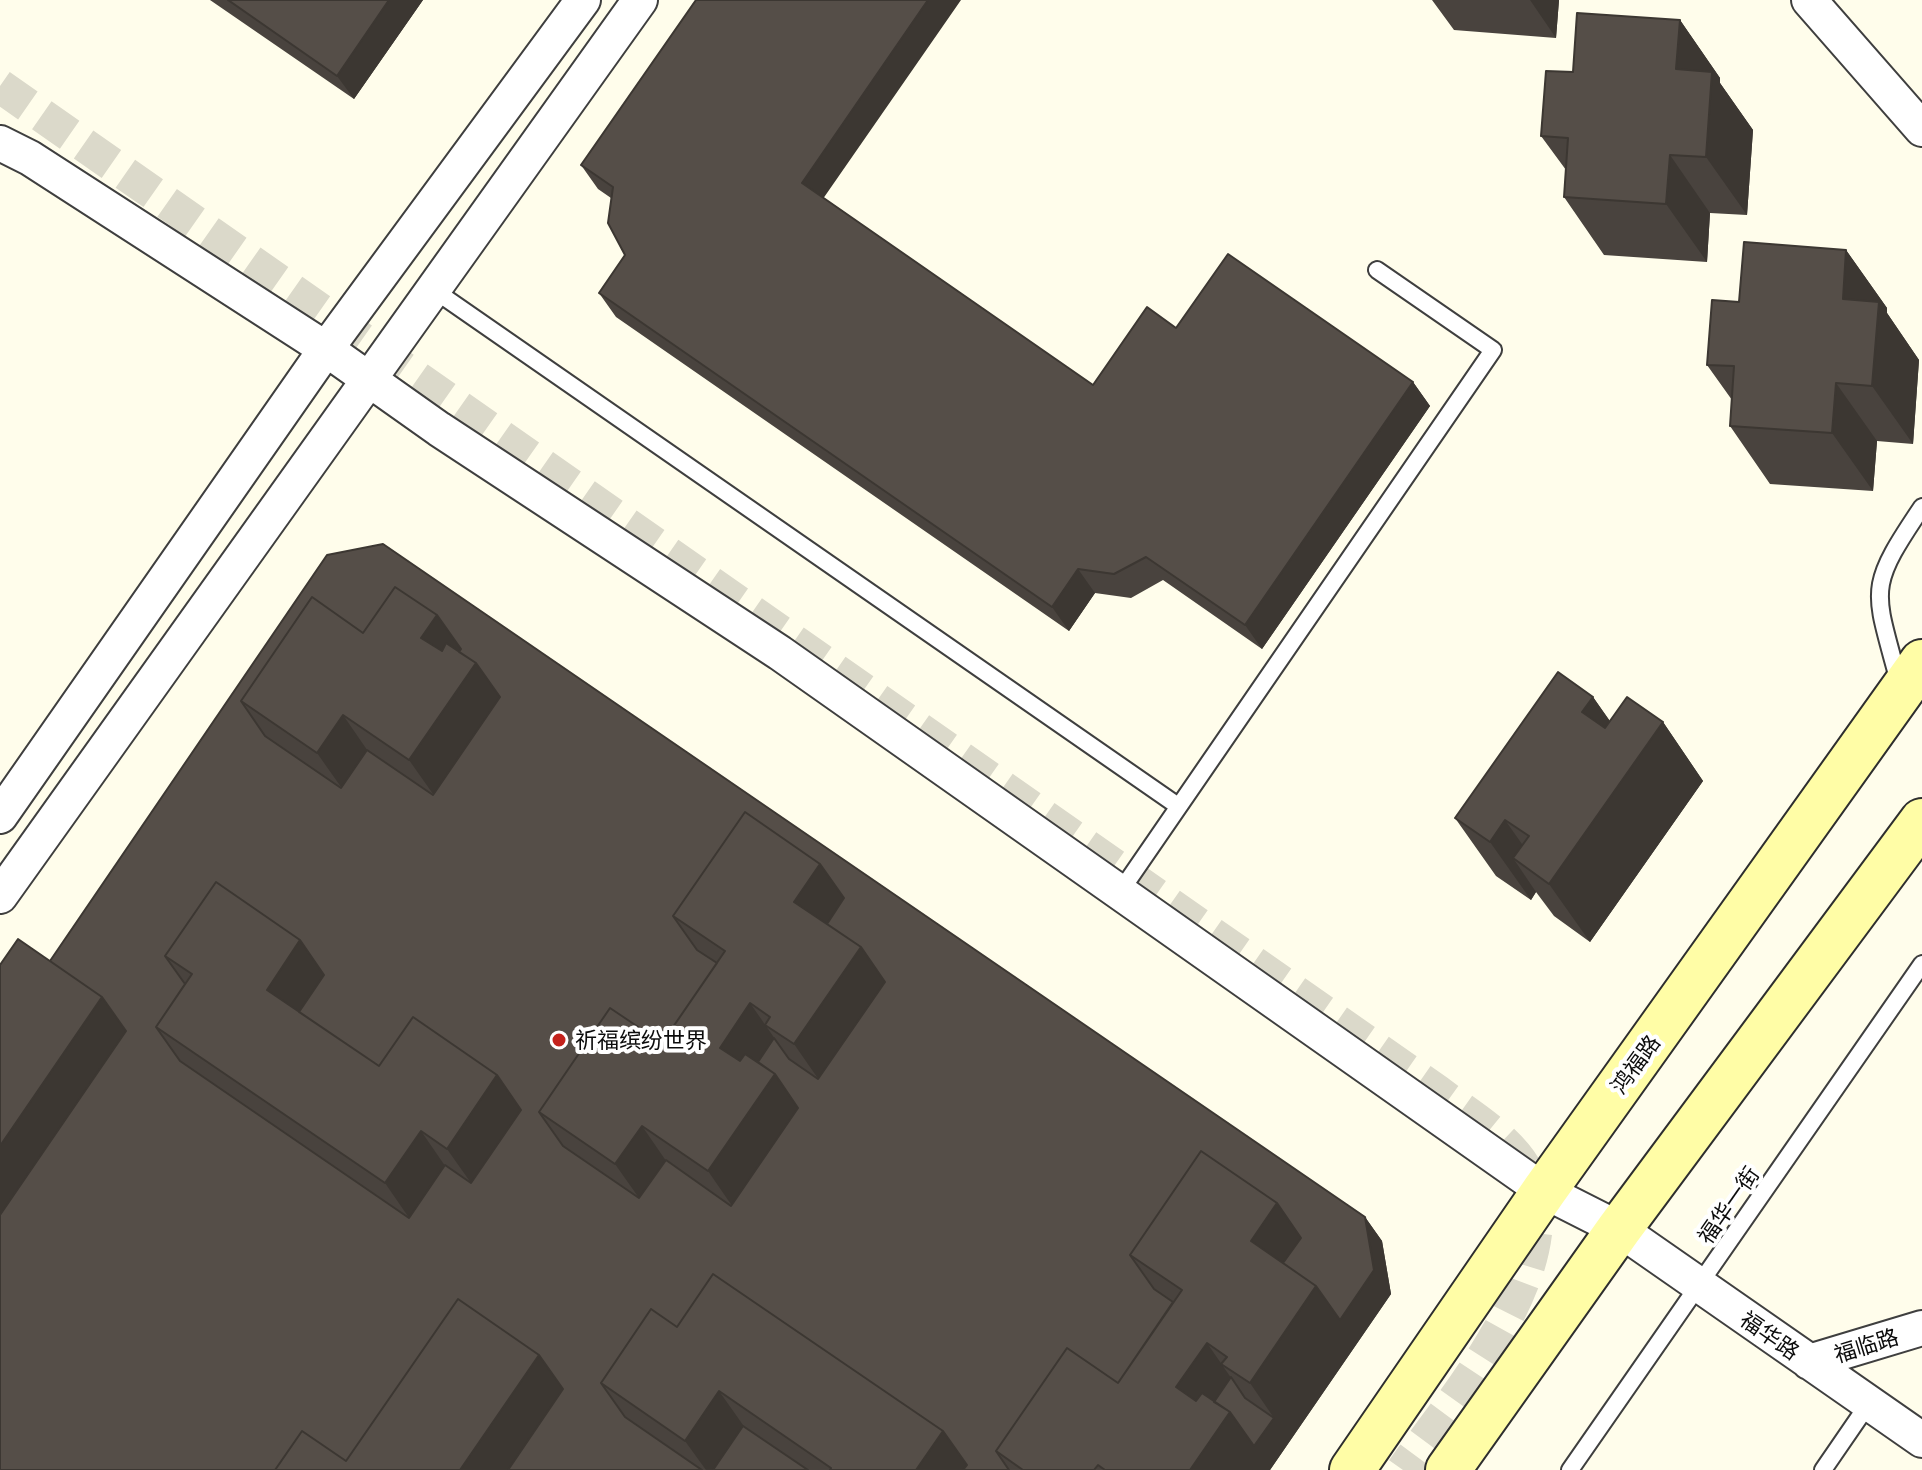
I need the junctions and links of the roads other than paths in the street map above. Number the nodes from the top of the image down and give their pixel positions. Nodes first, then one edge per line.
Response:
1 (583, 0) edge
2 (640, 0) edge
3 (1809, 0) edge
4 (1922, 129) edge
5 (0, 143) edge
6 (1377, 270) dead end
7 (434, 290) junction
8 (326, 349) junction
9 (369, 380) junction
10 (1922, 507) edge
11 (1912, 676) edge
12 (1178, 806) junction
13 (0, 816) edge
14 (1922, 821) edge
15 (1120, 892) junction
16 (0, 896) edge
17 (1922, 964) edge
18 (1544, 1191) junction
19 (1619, 1229) junction
20 (1699, 1285) junction
21 (1922, 1327) edge
22 (1809, 1362) junction
23 (1869, 1403) junction
24 (1922, 1440) edge
25 (1352, 1470) edge
26 (1448, 1470) edge
27 (1570, 1470) edge
28 (1823, 1470) edge

1 - 8 street
2 - 7 street
3 - 4 street
5 - 8 street, 福华路
6 - 12 lane
7 - 9 street
7 - 12 lane
8 - 9 street, 福华路
8 - 13 street
9 - 15 street, 福华路
9 - 16 street
10 - 11 lane
11 - 18 street, 鸿福路
12 - 15 lane
14 - 19 street
15 - 18 street, 福华路
17 - 20 lane, 福华一街
18 - 19 street, 福华路
18 - 25 street, 鸿福路
19 - 20 street, 福华路
19 - 26 street
20 - 22 street, 福华路
20 - 27 lane, 福华一街
21 - 22 street, 福临路
22 - 23 street, 福华路
23 - 24 street, 福华路
23 - 28 lane

